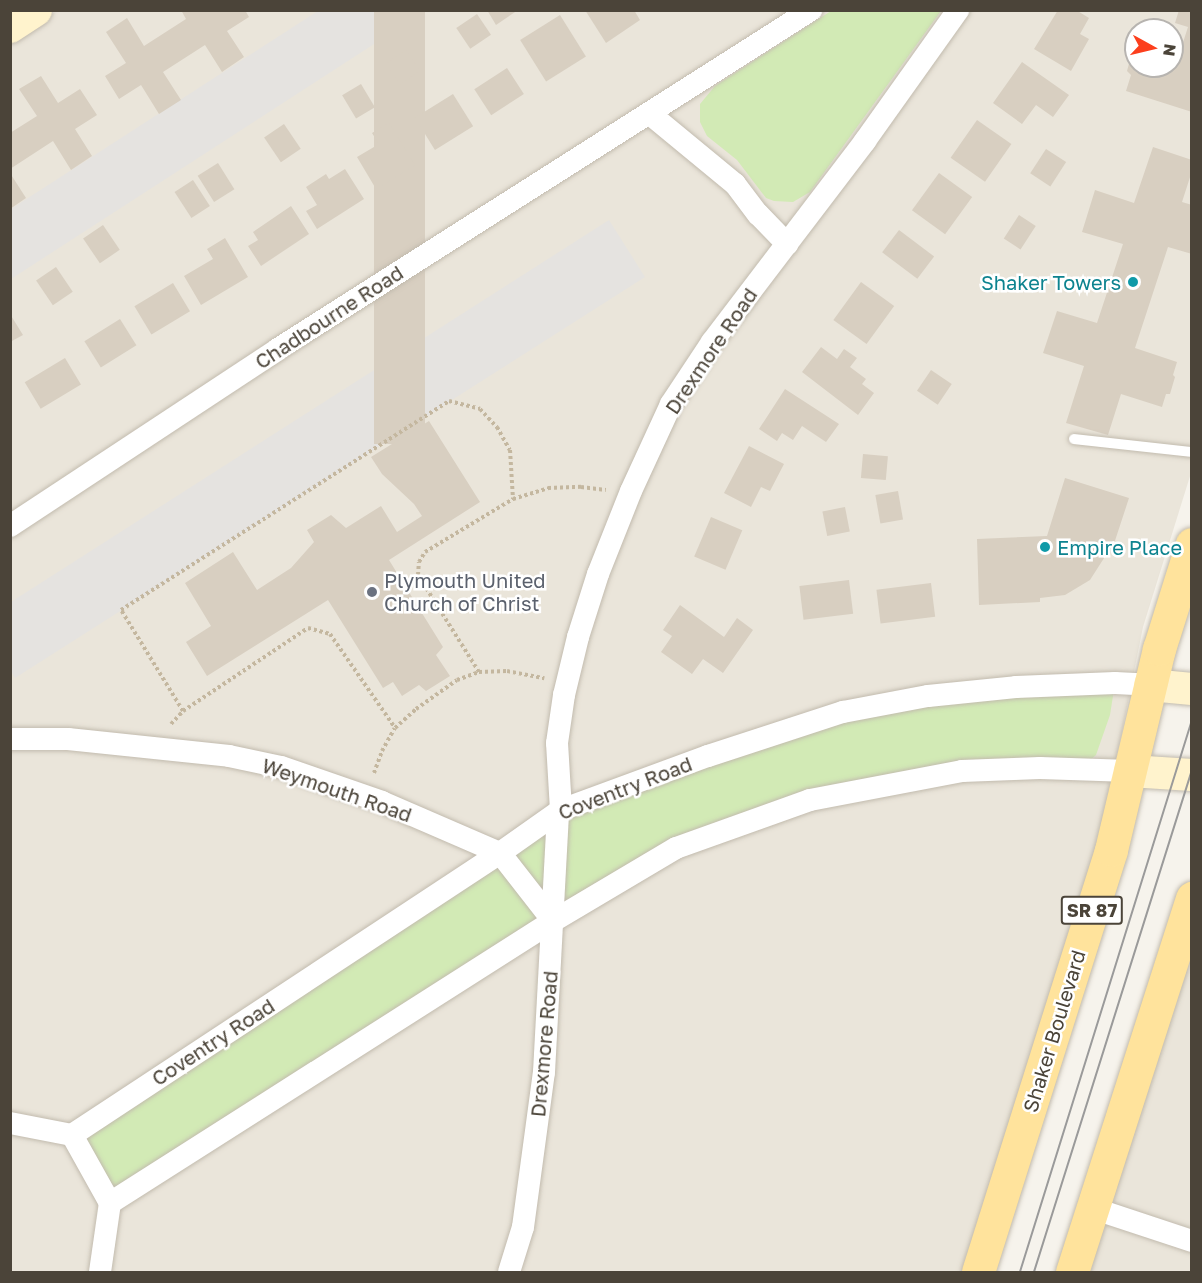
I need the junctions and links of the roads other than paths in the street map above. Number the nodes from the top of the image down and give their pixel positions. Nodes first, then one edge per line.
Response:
1 (36, 10) edge
2 (811, 10) edge
3 (958, 10) edge
4 (10, 27) edge
5 (650, 114) junction
6 (787, 244) junction
7 (1074, 439) dead end
8 (1191, 452) edge
9 (10, 526) edge
10 (1191, 544) edge
11 (1150, 685) junction
12 (1191, 689) edge
13 (10, 739) edge
14 (1130, 771) junction
15 (1191, 775) edge
16 (559, 811) junction
17 (500, 853) junction
18 (1191, 898) edge
19 (553, 921) junction
20 (10, 1123) edge
21 (72, 1135) junction
22 (110, 1203) junction
23 (1092, 1208) junction
24 (1191, 1241) edge
25 (100, 1272) edge
26 (509, 1272) edge
27 (978, 1272) edge
28 (1072, 1272) edge

1 - 4 street
2 - 5 street, Chadbourne Road
3 - 6 street, Drexmore Road
5 - 6 street
5 - 9 street, Chadbourne Road
6 - 16 street, Drexmore Road
7 - 8 lane
10 - 11 main road, Shaker Boulevard / SR 87
11 - 12 street, Coventry Road
11 - 14 main road, Shaker Boulevard / SR 87
11 - 16 street, Coventry Road
13 - 17 street, Weymouth Road
14 - 15 street
14 - 19 street
14 - 27 main road, Shaker Boulevard / SR 87
16 - 17 street, Coventry Road
16 - 19 street, Drexmore Road
17 - 19 street, Weymouth Road
17 - 21 street, Coventry Road
18 - 23 main road
19 - 22 street
19 - 26 street, Drexmore Road
20 - 21 street
21 - 22 street
22 - 25 street
23 - 24 street
23 - 28 main road

